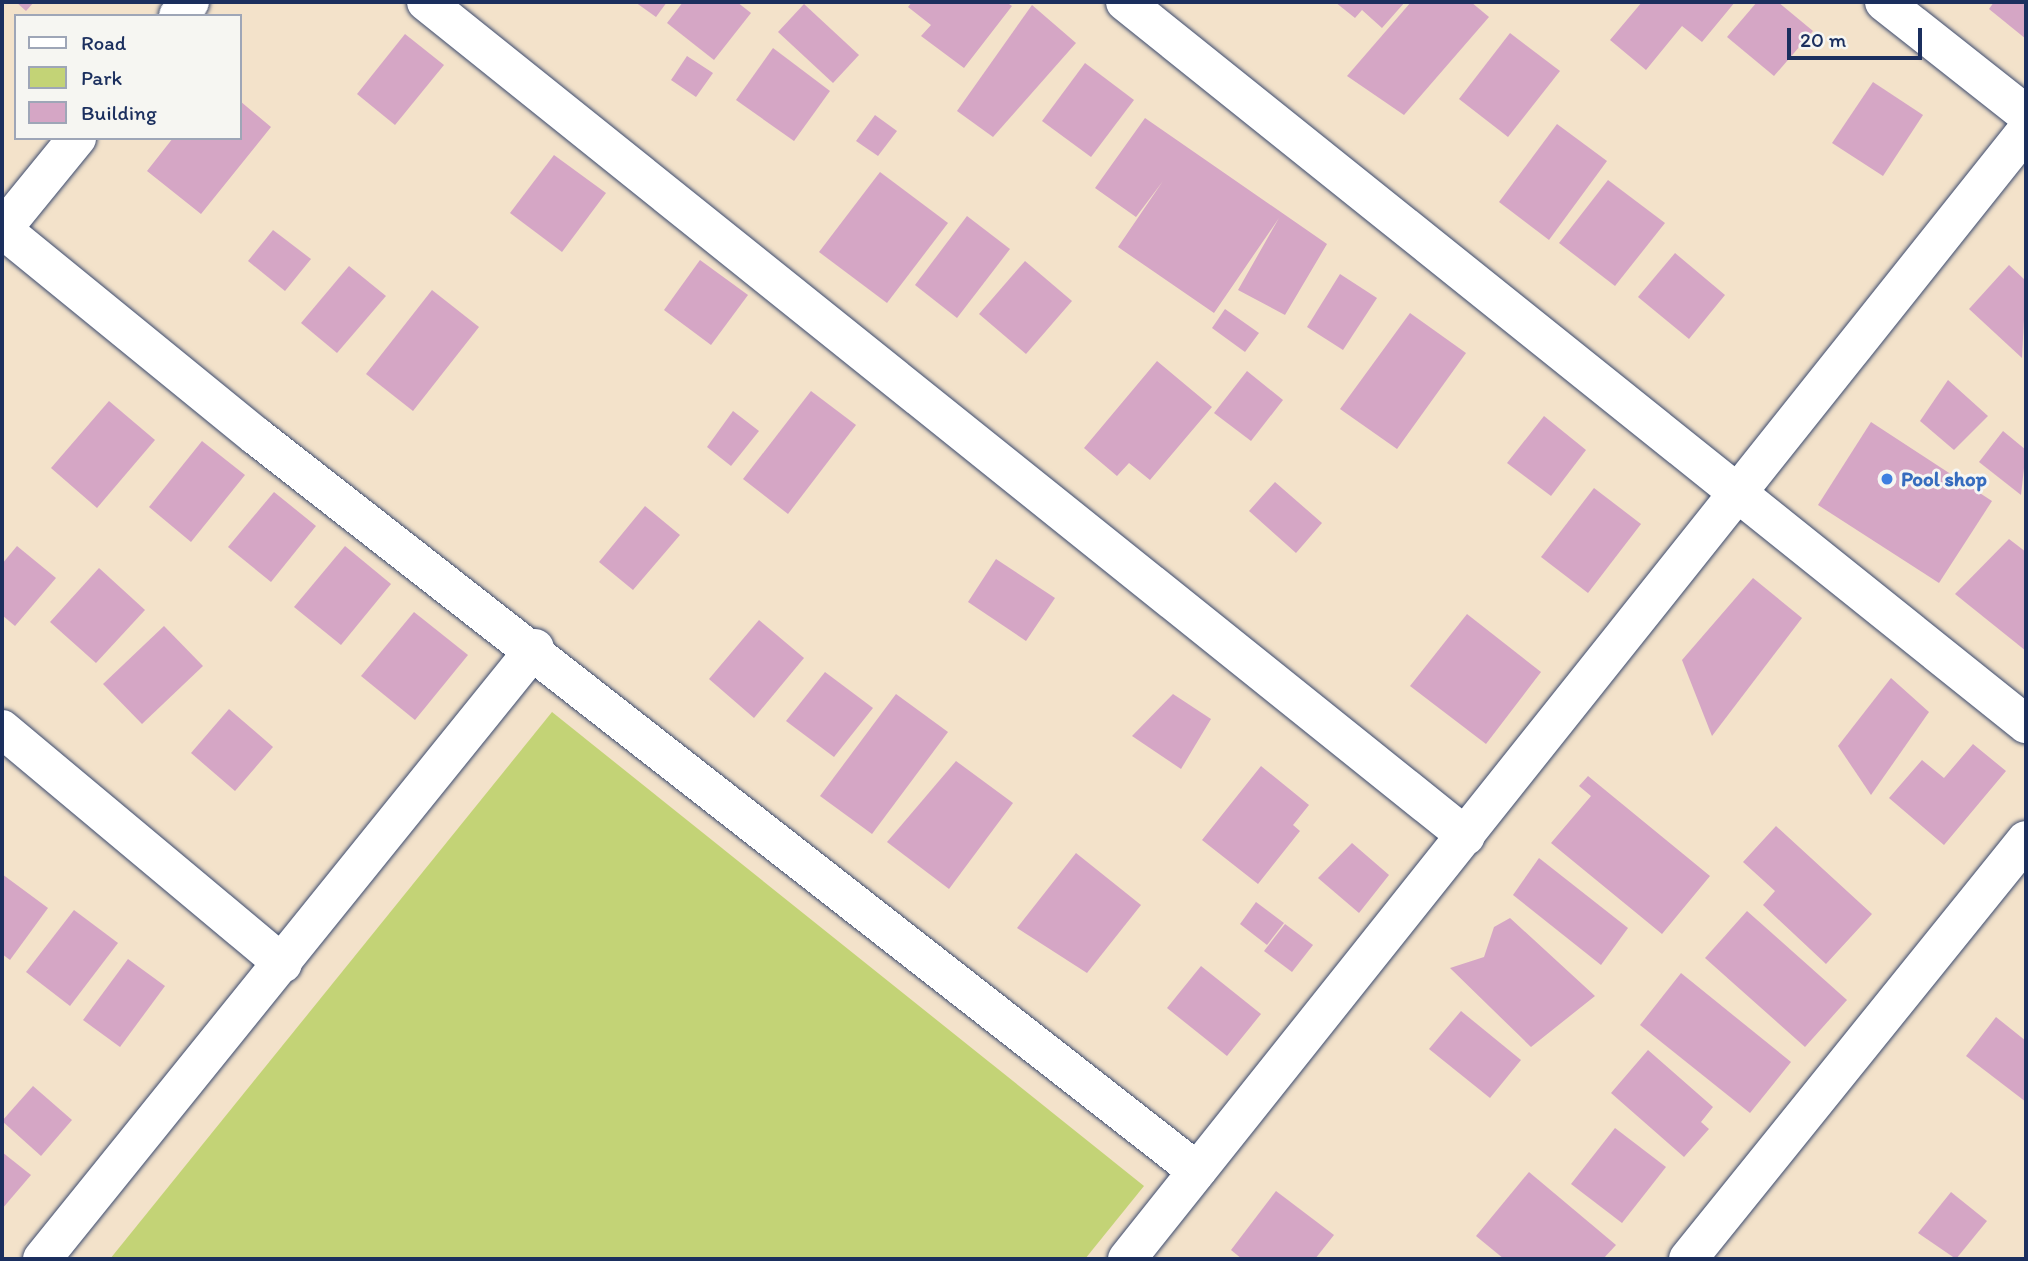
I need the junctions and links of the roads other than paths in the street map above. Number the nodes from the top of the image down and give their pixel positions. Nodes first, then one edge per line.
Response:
1 (426, 2) edge
2 (1125, 2) edge
3 (1884, 2) edge
4 (2026, 114) edge
5 (2026, 131) edge
6 (75, 140) edge
7 (2, 229) edge
8 (1735, 497) junction
9 (535, 648) junction
10 (2026, 724) edge
11 (2, 729) edge
12 (1466, 836) junction
13 (2026, 840) edge
14 (283, 964) junction
15 (1197, 1171) junction
16 (42, 1259) edge
17 (1127, 1259) edge
18 (1688, 1259) edge

1 - 12 street
2 - 8 street
3 - 4 street
5 - 8 street
6 - 7 street
7 - 9 street
8 - 10 street
8 - 12 street
9 - 14 street
9 - 15 street
11 - 14 street
12 - 15 street
13 - 18 street
14 - 16 street
15 - 17 street

